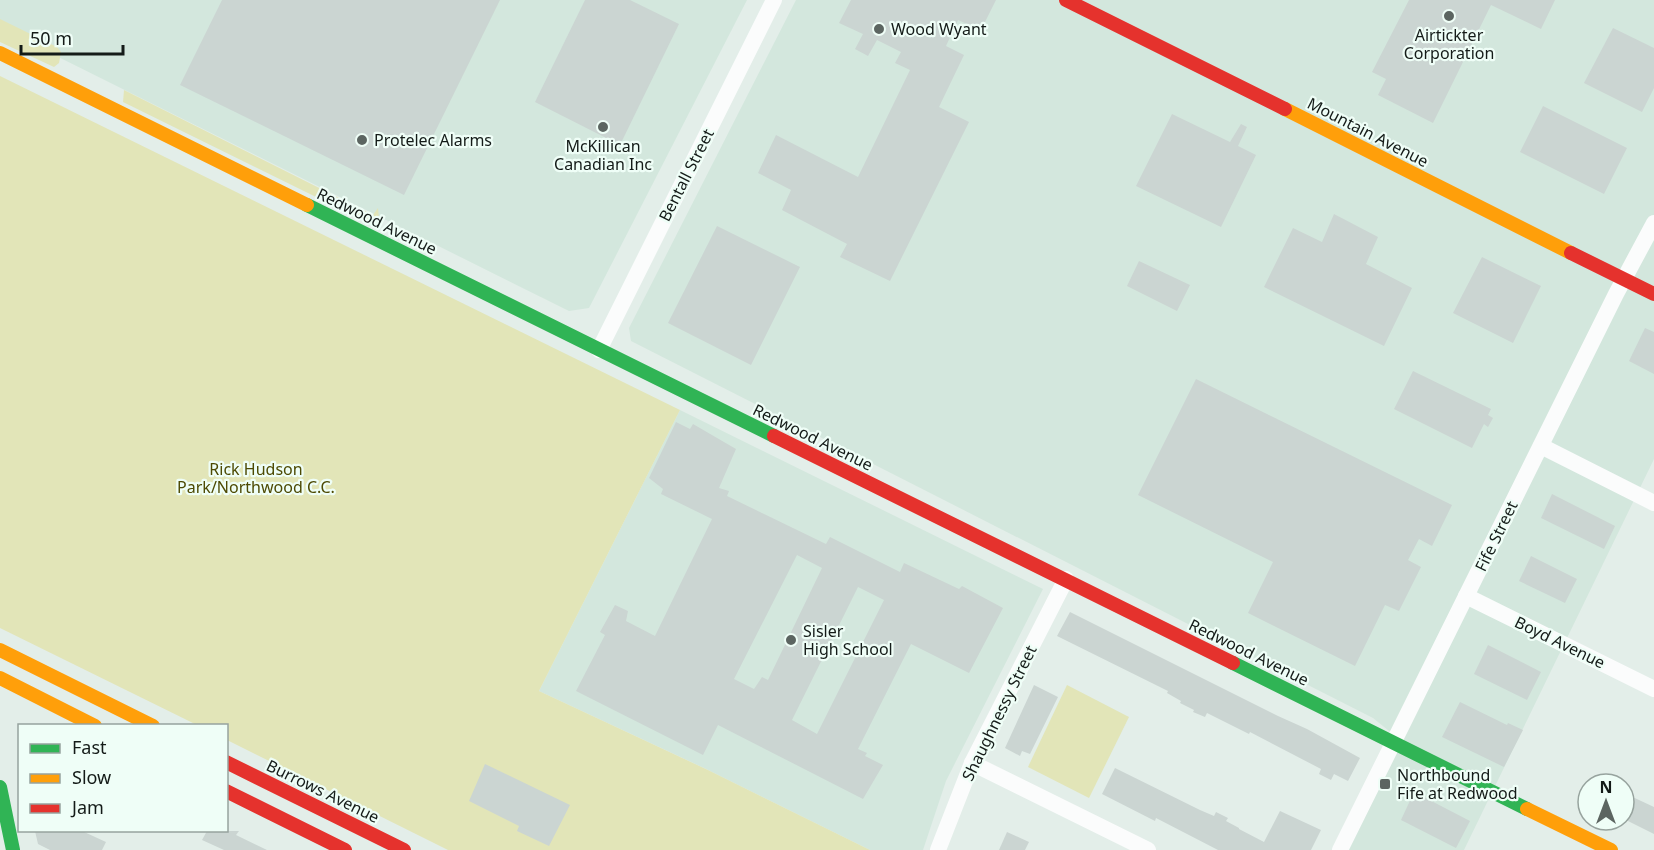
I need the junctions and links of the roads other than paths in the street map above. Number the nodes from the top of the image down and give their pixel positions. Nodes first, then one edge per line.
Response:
1 (774, 0) edge
2 (1066, 0) edge
3 (0, 52) edge
4 (1654, 223) edge
5 (1625, 280) junction
6 (1654, 294) edge
7 (599, 350) junction
8 (1541, 446) junction
9 (1654, 503) edge
10 (1066, 579) junction
11 (1466, 596) junction
12 (0, 650) edge
13 (0, 678) edge
14 (1654, 689) edge
15 (91, 724) edge
16 (149, 724) edge
17 (1394, 742) junction
18 (228, 763) edge
19 (972, 763) junction
20 (0, 787) edge
21 (228, 792) edge
22 (13, 850) edge
23 (345, 850) edge
24 (404, 850) edge
25 (938, 850) edge
26 (1148, 850) edge
27 (1340, 850) edge
28 (1611, 850) edge

1 - 7 street, Bentall Street
2 - 5 street, Mountain Avenue
3 - 7 street, Redwood Avenue
4 - 5 street, Fife Street
5 - 6 street, Mountain Avenue
5 - 8 street, Fife Street
7 - 10 street, Redwood Avenue
8 - 9 street
8 - 11 street, Fife Street
10 - 17 street, Redwood Avenue
10 - 19 street, Shaughnessy Street
11 - 14 street, Boyd Avenue
11 - 17 street, Fife Street
12 - 16 street
13 - 15 street
17 - 27 street, Fife Street
17 - 28 street, Redwood Avenue
18 - 24 street, Burrows Avenue
19 - 25 street, Shaughnessy Street
19 - 26 street
20 - 22 street
21 - 23 street

